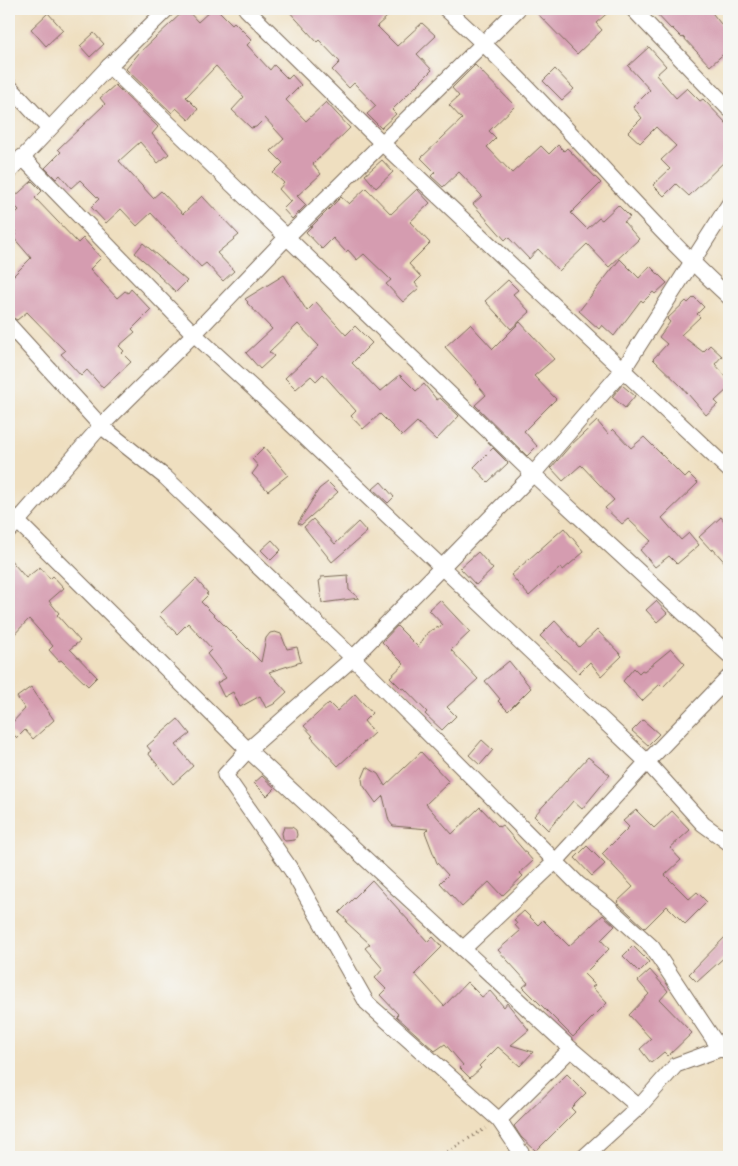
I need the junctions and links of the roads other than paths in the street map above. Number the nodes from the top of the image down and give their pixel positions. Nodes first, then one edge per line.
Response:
1 (167, 9) edge
2 (246, 9) edge
3 (446, 9) edge
4 (518, 9) edge
5 (633, 9) edge
6 (484, 43) junction
7 (109, 66) junction
8 (9, 86) edge
9 (729, 108) edge
10 (48, 129) junction
11 (382, 143) junction
12 (22, 157) junction
13 (9, 172) edge
14 (729, 204) edge
15 (287, 237) junction
16 (691, 262) junction
17 (729, 297) edge
18 (9, 325) edge
19 (194, 334) junction
20 (623, 370) junction
21 (101, 426) junction
22 (729, 470) edge
23 (533, 474) junction
24 (12, 522) edge
25 (441, 568) junction
26 (729, 655) edge
27 (353, 658) junction
28 (729, 677) edge
29 (248, 750) junction
30 (647, 762) junction
31 (729, 843) edge
32 (556, 861) junction
33 (463, 949) junction
34 (571, 1049) junction
35 (725, 1051) edge
36 (639, 1107) junction
37 (499, 1120) junction
38 (524, 1157) edge
39 (584, 1157) edge

1 - 7 street
2 - 11 street
3 - 6 street
4 - 6 street
5 - 9 street
6 - 11 street
6 - 16 street
7 - 10 street
7 - 15 street
8 - 10 street
10 - 12 street
11 - 15 street
11 - 20 street
12 - 13 street
12 - 19 street
14 - 16 street
15 - 19 street
15 - 23 street
16 - 17 street
16 - 20 street
18 - 21 street
19 - 21 street
19 - 25 street
20 - 22 street
20 - 23 street
21 - 24 street
21 - 27 street
23 - 25 street
23 - 26 street
24 - 29 street
25 - 27 street
25 - 30 street
27 - 29 street
27 - 32 street
28 - 30 street
29 - 33 street
29 - 37 street
30 - 31 street
30 - 32 street
32 - 33 street
32 - 35 street
33 - 34 street
34 - 36 street
34 - 37 street
35 - 36 street
36 - 39 street
37 - 38 street

